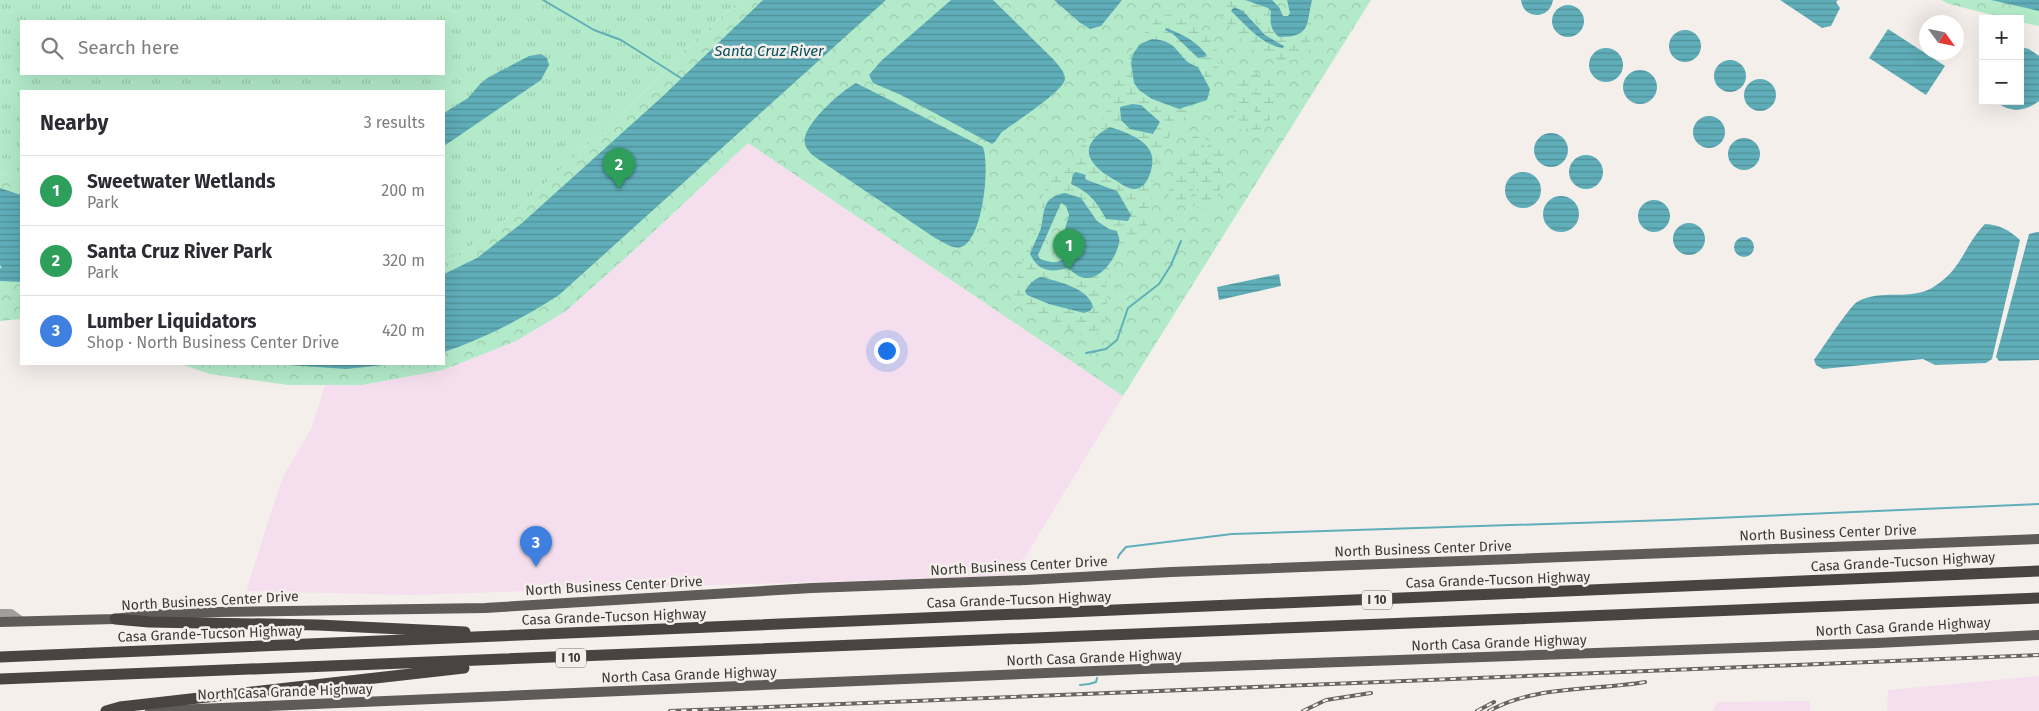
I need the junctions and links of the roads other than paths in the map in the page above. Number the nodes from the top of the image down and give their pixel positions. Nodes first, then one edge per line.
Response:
1 (2039, 539) edge
2 (2039, 571) edge
3 (2039, 598) edge
4 (0, 613) edge
5 (115, 619) junction
6 (22, 621) junction
7 (0, 622) edge
8 (534, 635) junction
9 (2039, 635) edge
10 (0, 657) edge
11 (542, 659) junction
12 (0, 679) edge
13 (106, 711) edge
14 (150, 711) edge

1 - 5 main road, North Business Center Drive
2 - 8 highway, Casa Grande-Tucson Highway / I 10
3 - 11 highway, I 10
4 - 6 street
5 - 6 main road, North Business Center Drive
5 - 8 highway
6 - 7 main road, North Business Center Drive
8 - 10 highway, Casa Grande-Tucson Highway / I 10
9 - 14 main road, North Casa Grande Highway
11 - 12 highway, I 10
11 - 13 highway

